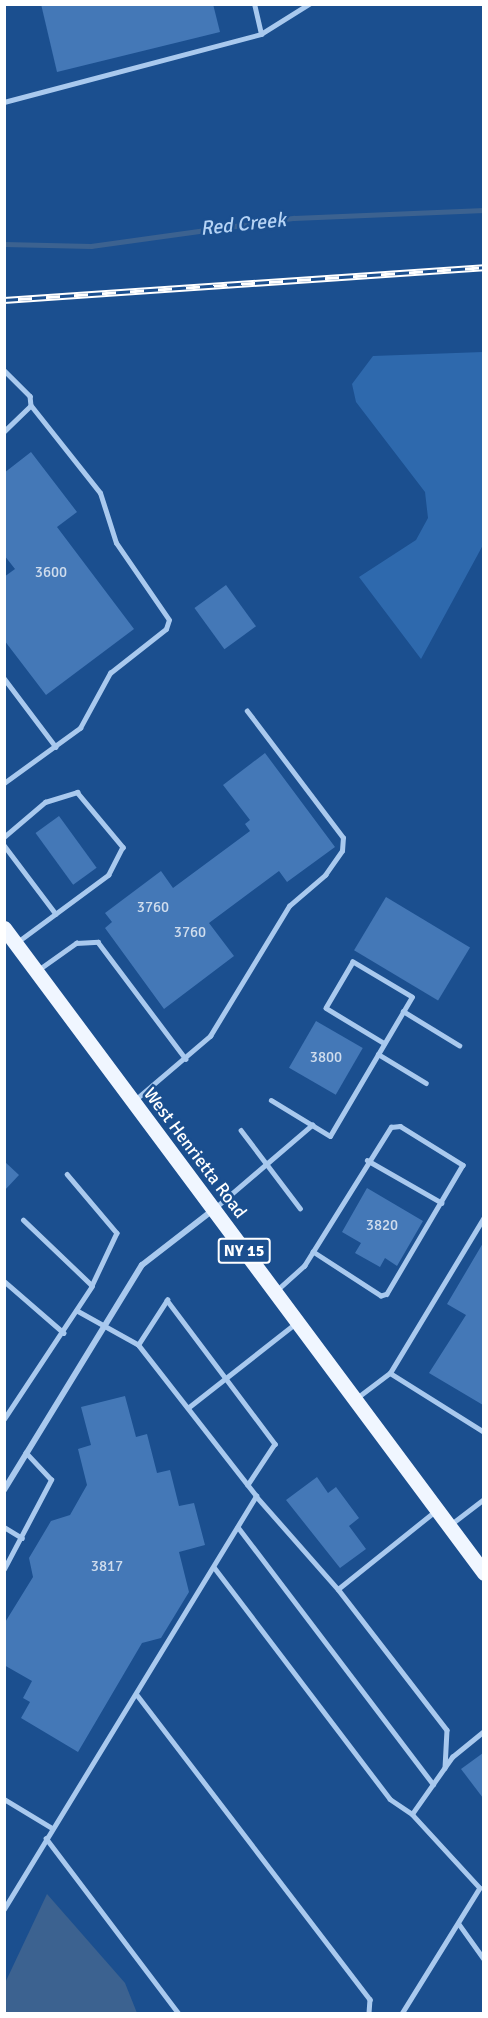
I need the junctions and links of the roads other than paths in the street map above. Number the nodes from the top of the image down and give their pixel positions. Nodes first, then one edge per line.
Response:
1 (254, 4) edge
2 (309, 4) edge
3 (261, 34) junction
4 (4, 102) edge
5 (4, 370) edge
6 (32, 405) junction
7 (4, 432) edge
8 (4, 678) edge
9 (247, 711) dead end
10 (56, 747) junction
11 (4, 783) edge
12 (4, 837) edge
13 (4, 845) edge
14 (56, 914) junction
15 (8, 935) edge
16 (36, 971) junction
17 (403, 1011) junction
18 (384, 1043) junction
19 (459, 1045) dead end
20 (378, 1054) junction
21 (186, 1059) junction
22 (426, 1083) dead end
23 (271, 1100) dead end
24 (132, 1101) junction
25 (312, 1125) junction
26 (241, 1130) dead end
27 (367, 1160) junction
28 (267, 1164) junction
29 (67, 1174) dead end
30 (442, 1203) junction
31 (300, 1208) dead end
32 (213, 1210) junction
33 (483, 1217) edge
34 (23, 1220) dead end
35 (313, 1252) junction
36 (4, 1281) edge
37 (92, 1286) junction
38 (274, 1292) junction
39 (77, 1311) junction
40 (297, 1323) junction
41 (103, 1325) junction
42 (64, 1333) junction
43 (138, 1345) junction
44 (390, 1373) junction
45 (225, 1377) junction
46 (354, 1400) junction
47 (189, 1407) junction
48 (4, 1419) edge
49 (483, 1432) edge
50 (26, 1453) junction
51 (248, 1485) junction
52 (5, 1489) edge
53 (256, 1496) junction
54 (483, 1499) edge
55 (436, 1510) junction
56 (448, 1526) junction
57 (4, 1527) edge
58 (238, 1527) junction
59 (22, 1538) junction
60 (214, 1567) junction
61 (4, 1569) edge
62 (483, 1573) edge
63 (338, 1588) junction
64 (138, 1696) junction
65 (483, 1731) edge
66 (445, 1768) junction
67 (433, 1784) junction
68 (4, 1799) edge
69 (412, 1814) junction
70 (52, 1828) junction
71 (46, 1838) junction
72 (482, 1886) edge
73 (4, 1909) edge
74 (459, 1924) junction
75 (483, 1959) edge
76 (179, 2013) edge
77 (369, 2013) edge
78 (402, 2013) edge

1 - 3 lane
2 - 3 lane
3 - 4 lane
5 - 6 lane
6 - 7 lane
6 - 10 lane
8 - 10 lane
9 - 21 lane
10 - 11 lane
12 - 14 lane
13 - 14 lane
14 - 15 lane
15 - 16 main road, West Henrietta Road / NY 15
16 - 21 lane
16 - 24 main road, West Henrietta Road / NY 15
17 - 18 lane
17 - 18 lane
17 - 19 lane
18 - 20 lane
20 - 22 lane
20 - 25 lane
21 - 24 lane
23 - 25 lane
24 - 32 main road, West Henrietta Road / NY 15
25 - 28 lane
26 - 28 lane
27 - 30 lane
27 - 30 lane
27 - 35 lane
28 - 31 lane
28 - 32 lane
29 - 37 lane
30 - 35 lane
32 - 38 main road, West Henrietta Road / NY 15
32 - 41 street
33 - 44 lane
34 - 37 lane
35 - 38 lane
36 - 42 lane
37 - 39 lane
38 - 40 main road, West Henrietta Road / NY 15
39 - 41 lane
39 - 42 lane
40 - 45 lane
40 - 46 main road, West Henrietta Road / NY 15
41 - 43 lane
41 - 50 street
42 - 48 lane
43 - 45 lane
43 - 47 lane
44 - 46 lane
44 - 49 lane
45 - 47 lane
45 - 51 lane
46 - 55 main road, West Henrietta Road / NY 15
47 - 51 lane
50 - 52 street
50 - 59 lane
51 - 53 lane
53 - 58 lane
53 - 63 lane
54 - 56 lane
55 - 56 main road, West Henrietta Road / NY 15
55 - 63 lane
56 - 62 main road, West Henrietta Road / NY 15
57 - 59 lane
58 - 60 lane
58 - 67 lane
59 - 61 lane
60 - 64 lane
60 - 69 lane
63 - 66 lane
64 - 70 lane
64 - 77 lane
65 - 66 lane
66 - 67 lane
67 - 69 lane
68 - 70 lane
69 - 72 lane
70 - 71 lane
71 - 73 lane
71 - 76 lane
72 - 74 lane
74 - 75 lane
74 - 78 lane

